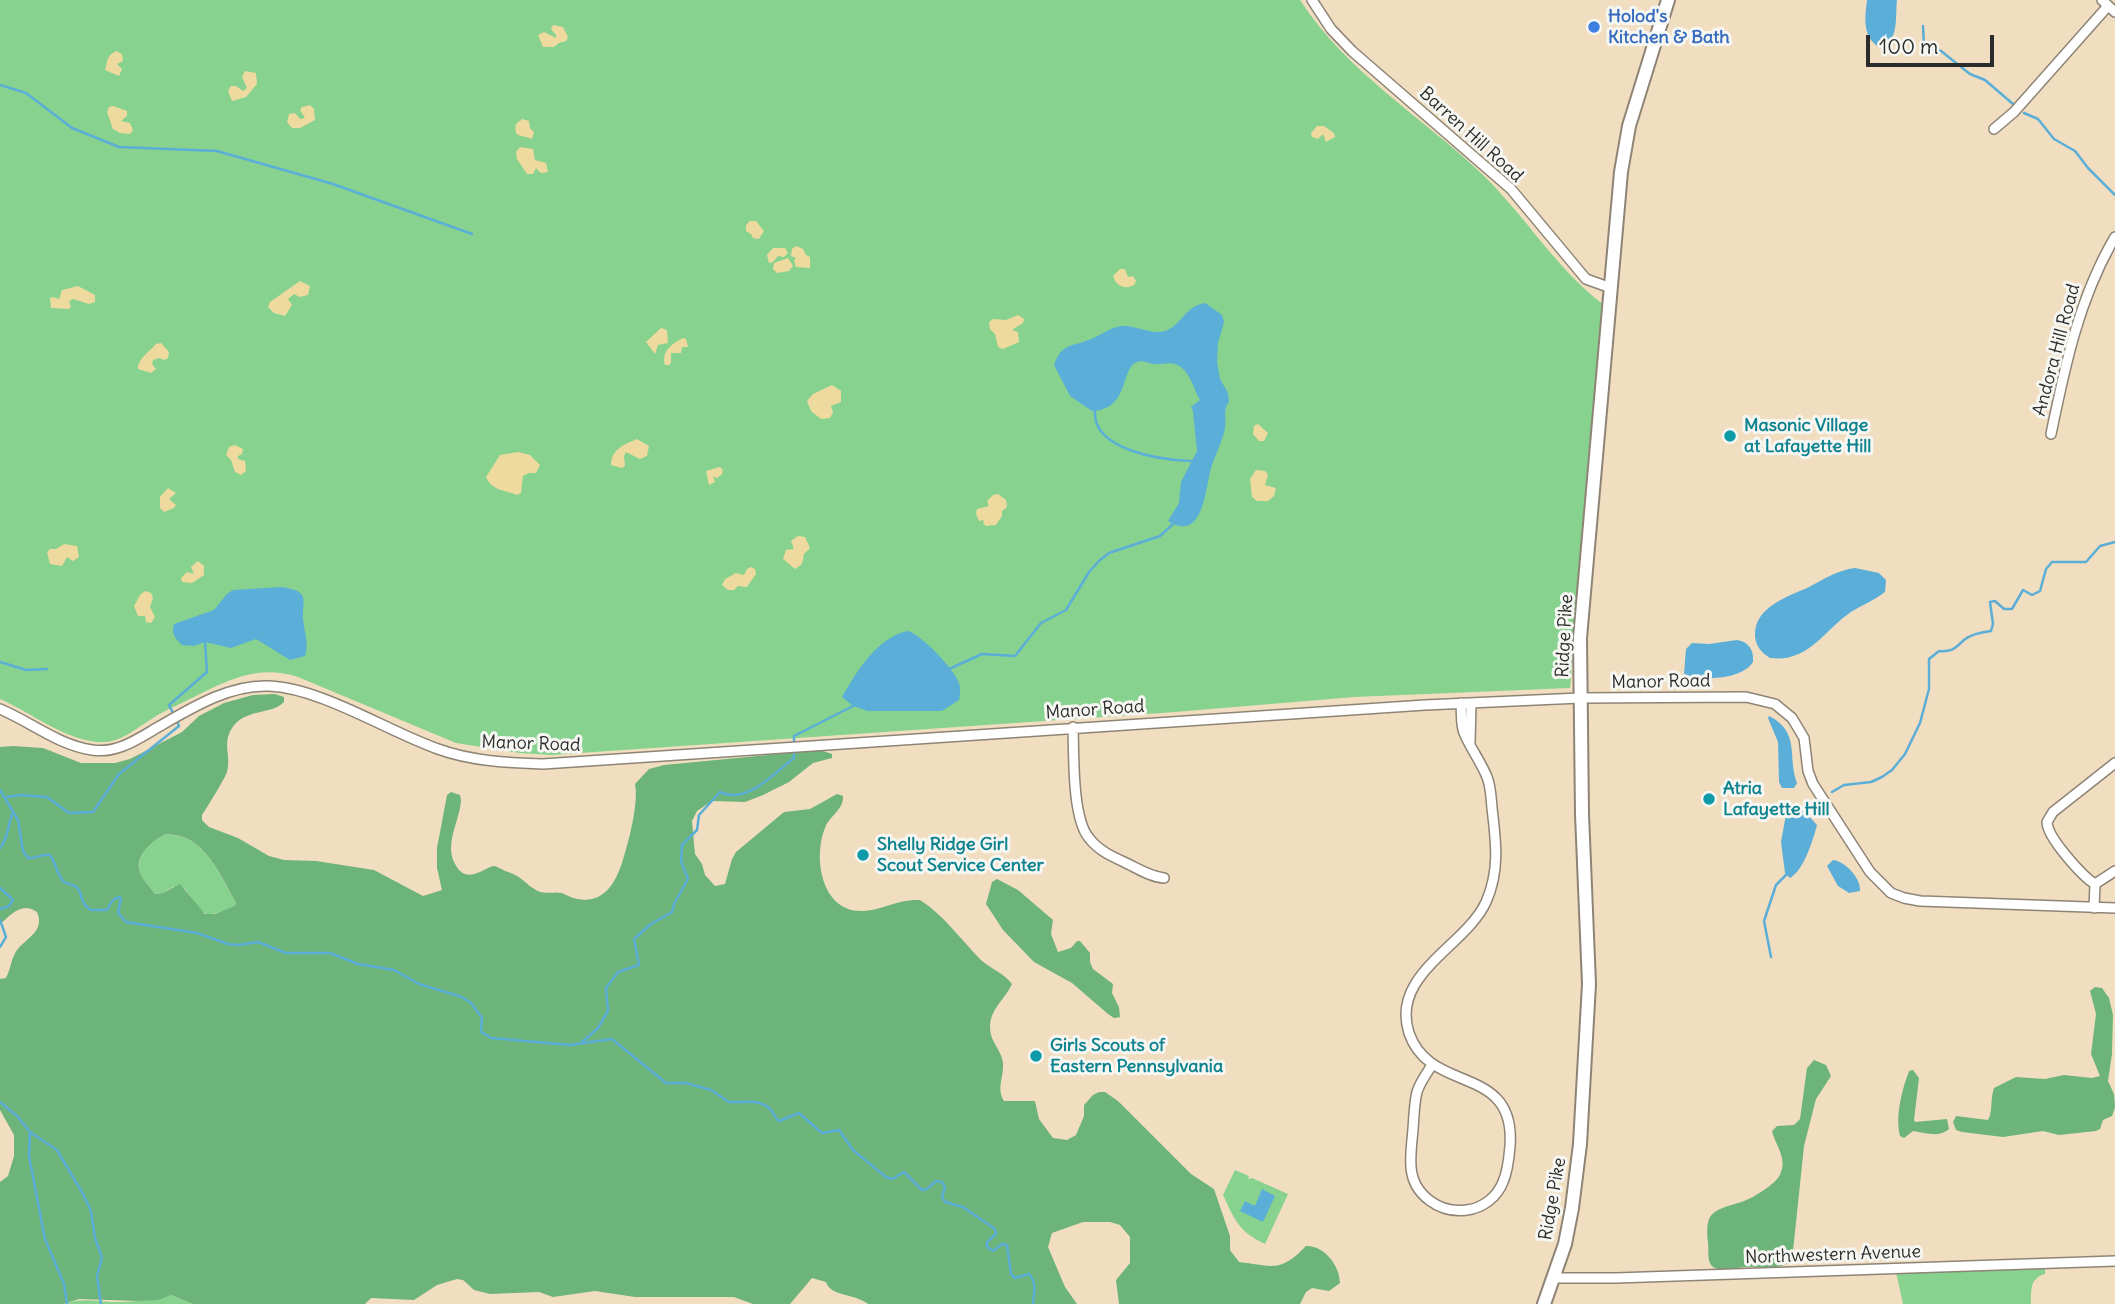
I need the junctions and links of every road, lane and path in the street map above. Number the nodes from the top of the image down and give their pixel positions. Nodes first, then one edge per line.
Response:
1 (1312, 0) edge
2 (1668, 0) edge
3 (2108, 6) edge
4 (1994, 129) dead end
5 (2115, 237) edge
6 (1611, 288) junction
7 (2051, 434) dead end
8 (1580, 698) junction
9 (1466, 703) junction
10 (0, 709) edge
11 (1073, 727) junction
12 (2115, 763) edge
13 (2115, 870) edge
14 (1164, 878) dead end
15 (2095, 884) junction
16 (2094, 908) junction
17 (2115, 908) edge
18 (1433, 1065) junction
19 (2115, 1261) edge
20 (1553, 1278) junction
21 (1544, 1304) edge

1 - 6 street, Barren Hill Road
2 - 6 main road, Ridge Pike
3 - 4 street
5 - 7 street, Andora Hill Road
6 - 8 main road, Ridge Pike
8 - 9 street, Manor Road
8 - 16 street, Manor Road
8 - 20 main road, Ridge Pike
9 - 11 street, Manor Road
9 - 18 street
10 - 11 street, Manor Road
11 - 14 street
12 - 15 street
13 - 15 street
15 - 16 street
16 - 17 street, Manor Road
18 - 18 street
19 - 20 street, Northwestern Avenue
20 - 21 main road, Ridge Pike

